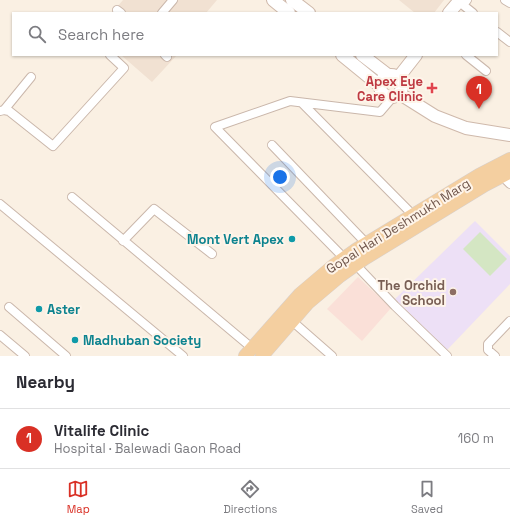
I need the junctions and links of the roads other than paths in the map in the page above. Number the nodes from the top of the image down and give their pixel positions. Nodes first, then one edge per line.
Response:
1 (173, 0) edge
2 (272, 0) edge
3 (292, 0) edge
4 (460, 0) edge
5 (467, 0) edge
6 (506, 0) edge
7 (510, 3) edge
8 (163, 12) edge
9 (288, 12) edge
10 (307, 12) edge
11 (450, 12) edge
12 (472, 12) edge
13 (498, 33) edge
14 (510, 42) edge
15 (111, 56) edge
16 (343, 56) edge
17 (363, 56) edge
18 (415, 56) edge
19 (467, 56) edge
20 (486, 71) dead end
21 (31, 77) dead end
22 (393, 77) junction
23 (380, 86) junction
24 (396, 96) junction
25 (302, 103) junction
26 (2, 110) edge
27 (510, 135) edge
28 (272, 145) dead end
29 (510, 159) edge
30 (507, 177) edge
31 (72, 197) dead end
32 (0, 204) edge
33 (413, 215) junction
34 (124, 241) junction
35 (366, 243) junction
36 (212, 254) dead end
37 (344, 258) junction
38 (356, 264) junction
39 (8, 307) dead end
40 (292, 321) junction
41 (510, 321) edge
42 (0, 335) edge
43 (253, 353) edge
44 (25, 356) edge
45 (66, 356) edge
46 (183, 356) edge
47 (332, 356) edge
48 (447, 356) edge
49 (495, 356) edge

1 - 8 street
2 - 9 main road
3 - 10 main road
4 - 11 main road
5 - 12 street
6 - 7 street
13 - 14 street
15 - 26 street
16 - 23 main road
17 - 22 main road
18 - 22 main road
19 - 20 street
21 - 26 street
22 - 23 main road
22 - 24 main road
23 - 24 main road
24 - 25 street
24 - 27 main road
25 - 33 street
25 - 37 street
28 - 35 street
29 - 33 main road, Gopal Hari Deshmukh Marg
30 - 38 main road, Gopal Hari Deshmukh Marg
31 - 34 street
32 - 46 street
33 - 35 main road, Gopal Hari Deshmukh Marg
34 - 36 street
34 - 43 street
35 - 37 main road, Gopal Hari Deshmukh Marg
37 - 43 main road, Gopal Hari Deshmukh Marg
38 - 40 main road, Gopal Hari Deshmukh Marg
38 - 48 street
39 - 45 street
40 - 43 main road, Gopal Hari Deshmukh Marg
40 - 47 street
41 - 49 street
42 - 44 street

